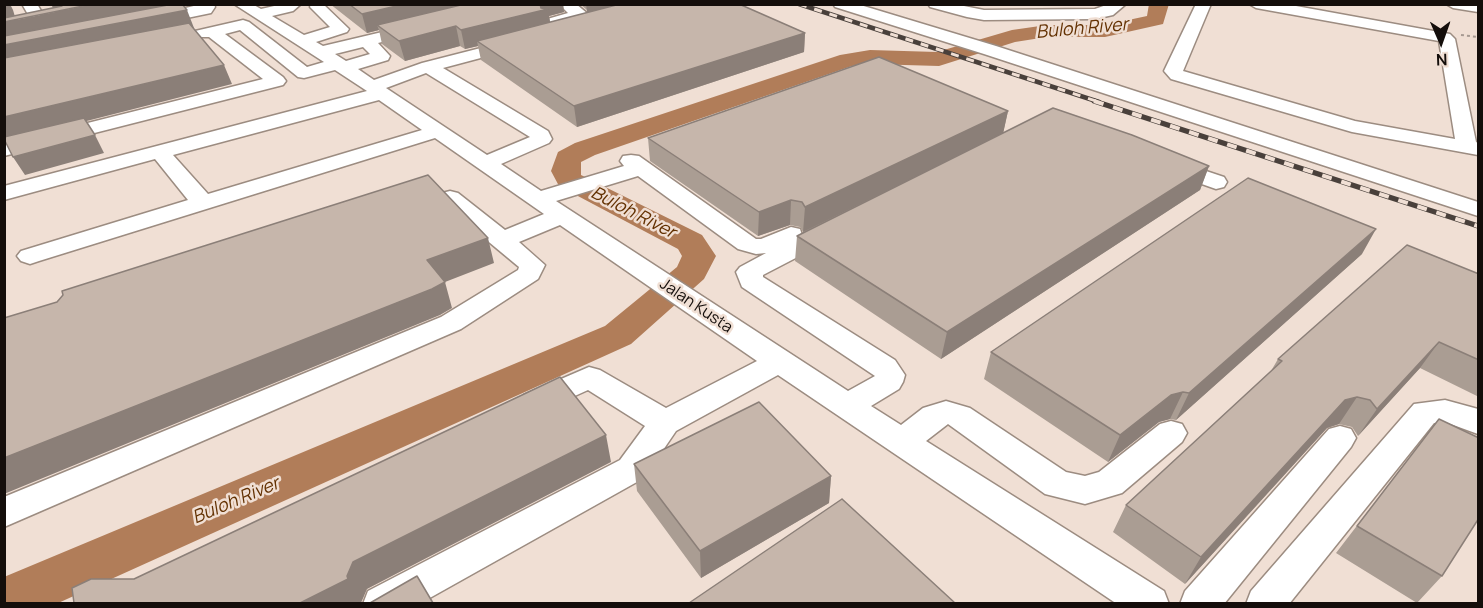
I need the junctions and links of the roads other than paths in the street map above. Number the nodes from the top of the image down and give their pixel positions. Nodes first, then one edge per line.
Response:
1 (29, 4) edge
2 (204, 4) edge
3 (294, 4) edge
4 (566, 4) edge
5 (840, 4) edge
6 (935, 4) edge
7 (1119, 4) edge
8 (1204, 4) edge
9 (1256, 4) edge
10 (1453, 4) edge
11 (1281, 6) edge
12 (317, 7) dead end
13 (1479, 8) edge
14 (249, 11) edge
15 (47, 22) junction
16 (588, 25) edge
17 (429, 26) edge
18 (23, 27) edge
19 (213, 32) junction
20 (189, 36) edge
21 (366, 41) junction
22 (466, 41) edge
23 (51, 43) edge
24 (310, 45) junction
25 (276, 52) junction
26 (250, 60) junction
27 (340, 66) junction
28 (428, 67) junction
29 (304, 73) junction
30 (277, 81) junction
31 (376, 90) junction
32 (438, 131) junction
33 (1472, 147) edge
34 (4, 150) edge
35 (160, 152) junction
36 (1359, 153) dead end
37 (1151, 158) edge
38 (487, 163) junction
39 (1216, 182) dead end
40 (4, 193) edge
41 (1479, 197) edge
42 (450, 198) edge
43 (202, 202) junction
44 (554, 202) junction
45 (1479, 209) edge
46 (502, 240) junction
47 (30, 256) dead end
48 (779, 362) junction
49 (847, 406) junction
50 (503, 418) edge
51 (1479, 422) edge
52 (665, 423) junction
53 (1172, 432) dead end
54 (1340, 438) dead end
55 (903, 442) junction
56 (4, 513) edge
57 (382, 603) edge
58 (1150, 603) edge
59 (1200, 603) edge
60 (1265, 603) edge

1 - 15 street
2 - 14 street
3 - 14 street
4 - 22 street
5 - 45 street
6 - 7 street
8 - 33 street
9 - 11 street
10 - 13 street
11 - 33 street
12 - 24 street
14 - 19 street
14 - 24 street, Jalan Kusta
14 - 25 street
15 - 18 street
15 - 23 street
16 - 28 street
17 - 21 street
19 - 20 street
19 - 26 street
21 - 24 street
21 - 27 street
24 - 25 street
24 - 27 street, Jalan Kusta
25 - 26 street
25 - 29 street
26 - 30 street
27 - 29 street
27 - 31 street, Jalan Kusta
28 - 31 street
28 - 38 street
29 - 30 street
30 - 34 street
31 - 32 street, Jalan Kusta
31 - 35 street
32 - 38 street, Jalan Kusta
32 - 43 street
35 - 40 street
35 - 43 street
36 - 41 street
37 - 39 street
38 - 44 street, Jalan Kusta
42 - 46 street
43 - 47 street
44 - 46 street
44 - 48 street, Jalan Kusta
44 - 49 street
46 - 56 street
48 - 49 street, Jalan Kusta
48 - 52 street
49 - 55 street, Jalan Kusta
50 - 52 street
51 - 60 street
52 - 57 street
53 - 55 street
54 - 59 street
55 - 58 street, Jalan Kusta

